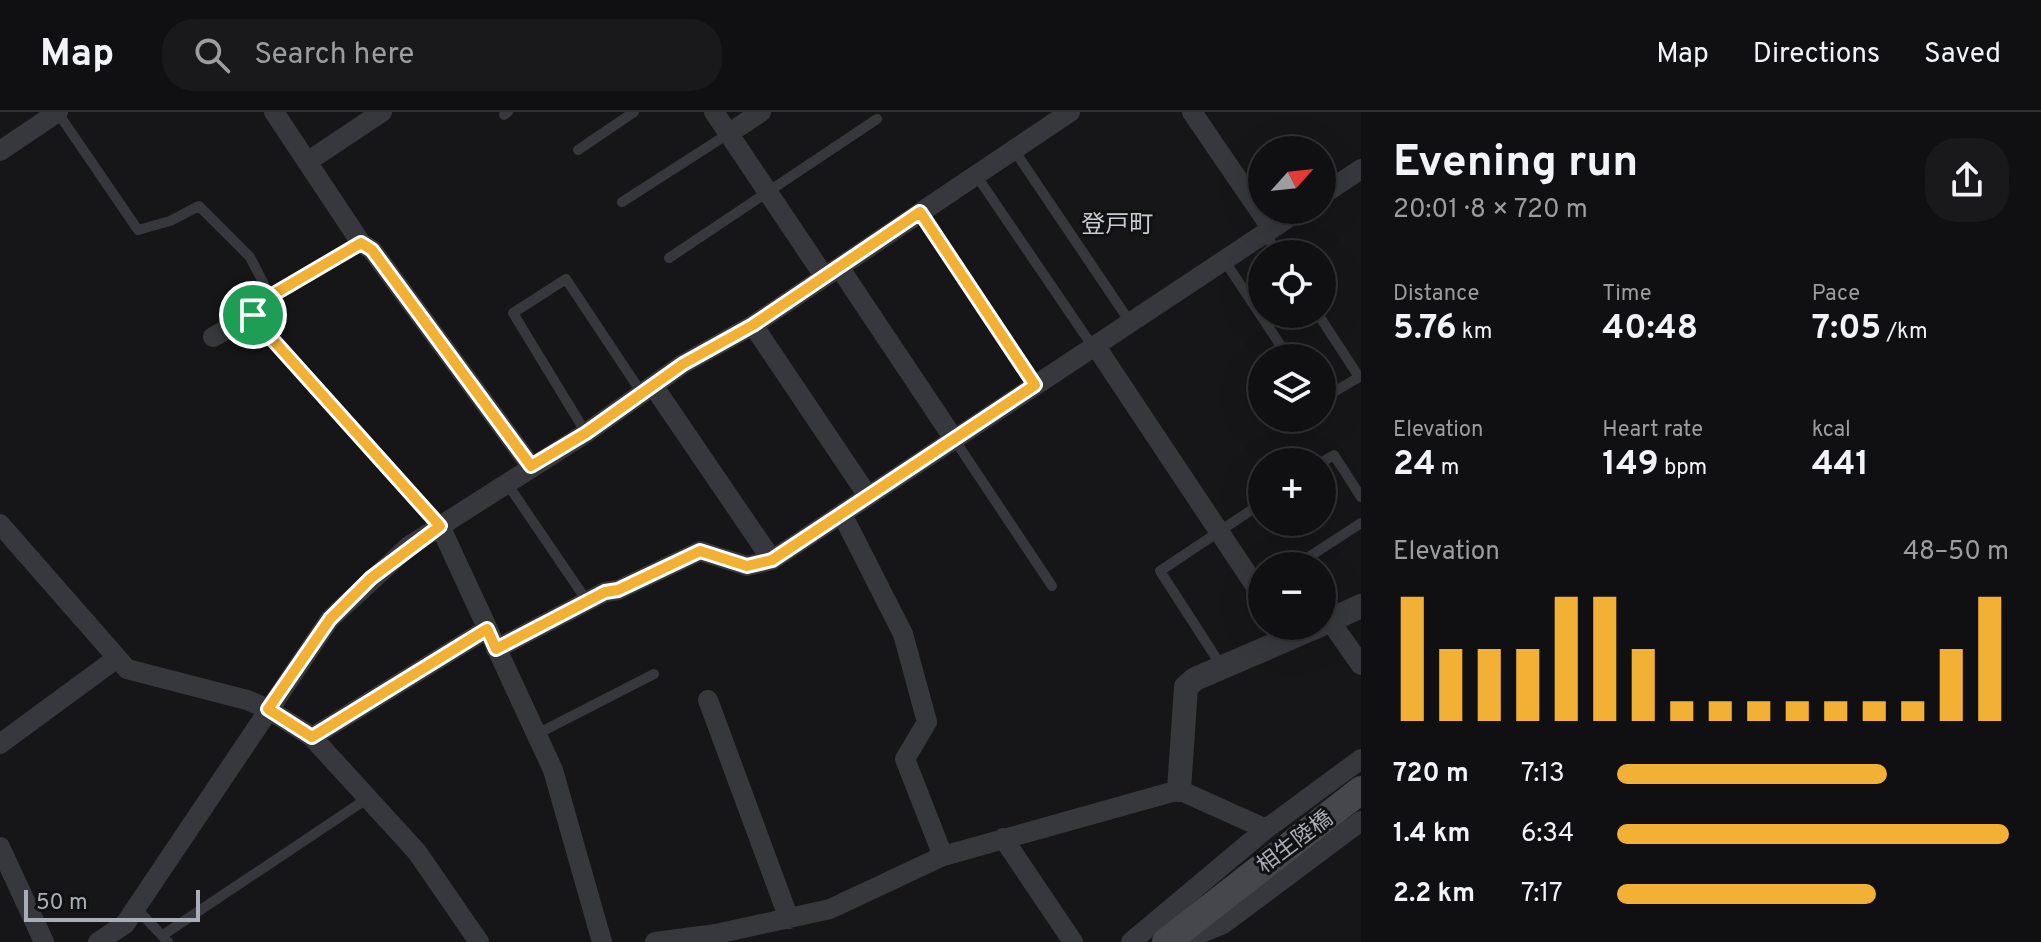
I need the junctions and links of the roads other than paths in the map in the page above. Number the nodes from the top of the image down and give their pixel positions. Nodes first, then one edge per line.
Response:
1 (58, 112) edge
2 (274, 112) edge
3 (382, 112) edge
4 (634, 112) edge
5 (714, 112) edge
6 (761, 112) edge
7 (1070, 112) edge
8 (1192, 112) edge
9 (877, 119) dead end
10 (728, 134) junction
11 (578, 150) dead end
12 (1014, 150) junction
13 (0, 151) edge
14 (307, 162) junction
15 (1361, 169) edge
16 (976, 175) junction
17 (1336, 186) edge
18 (768, 192) junction
19 (622, 202) dead end
20 (920, 212) junction
21 (1279, 224) edge
22 (1268, 231) junction
23 (1272, 240) edge
24 (361, 243) junction
25 (669, 258) dead end
26 (1224, 260) junction
27 (831, 272) junction
28 (270, 296) junction
29 (253, 315) junction
30 (1130, 322) junction
31 (753, 325) junction
32 (1327, 328) edge
33 (213, 337) dead end
34 (1280, 344) edge
35 (1094, 346) junction
36 (1035, 385) junction
37 (648, 391) junction
38 (1336, 391) edge
39 (586, 433) junction
40 (954, 439) junction
41 (1336, 458) edge
42 (531, 466) junction
43 (506, 482) junction
44 (868, 496) junction
45 (1361, 497) edge
46 (1248, 513) edge
47 (842, 514) junction
48 (1361, 523) edge
49 (0, 524) edge
50 (440, 526) junction
51 (1220, 532) junction
52 (1316, 552) edge
53 (772, 560) junction
54 (1248, 572) edge
55 (1052, 586) dead end
56 (587, 601) junction
57 (1361, 606) edge
58 (1336, 618) edge
59 (487, 629) junction
60 (1336, 638) edge
61 (1271, 640) edge
62 (496, 649) junction
63 (117, 658) junction
64 (1361, 665) edge
65 (1222, 667) junction
66 (654, 674) dead end
67 (708, 700) dead end
68 (268, 709) junction
69 (537, 734) junction
70 (312, 737) junction
71 (0, 744) edge
72 (1361, 759) edge
73 (1179, 790) junction
74 (1361, 790) edge
75 (369, 797) junction
76 (1361, 821) edge
77 (1266, 829) junction
78 (1003, 838) junction
79 (0, 847) edge
80 (943, 856) junction
81 (136, 908) junction
82 (789, 919) junction
83 (166, 938) edge
84 (718, 938) edge
85 (1170, 939) edge
86 (44, 942) edge
87 (98, 942) edge
88 (479, 942) edge
89 (602, 942) edge
90 (655, 942) edge
91 (1073, 942) edge
92 (1131, 942) edge

1 - 13 street
1 - 28 lane
2 - 14 street
3 - 14 street
4 - 11 lane
5 - 10 street
6 - 10 street
7 - 12 street
8 - 22 street
9 - 18 lane
10 - 18 street
10 - 19 lane
12 - 16 street
12 - 30 lane
14 - 24 street
15 - 17 street
16 - 20 street
16 - 35 lane
18 - 25 lane
18 - 27 street
20 - 27 street
20 - 36 lane
21 - 22 street
22 - 23 lane
22 - 26 street
24 - 28 lane
24 - 42 street
26 - 30 street
26 - 34 lane
27 - 31 street
27 - 40 street
28 - 29 lane
29 - 33 street
29 - 50 lane
30 - 35 street
31 - 37 street
31 - 44 street
32 - 38 lane
35 - 36 street
35 - 51 street
36 - 40 street
37 - 39 street
37 - 39 lane
37 - 53 street
39 - 42 street
40 - 44 street
40 - 55 lane
41 - 45 lane
42 - 43 street
43 - 50 street
43 - 56 lane
44 - 47 street
46 - 51 lane
47 - 53 street
47 - 80 street
48 - 52 lane
49 - 63 street
50 - 59 street
50 - 68 street
51 - 54 street
51 - 65 lane
53 - 56 street
56 - 62 street
57 - 58 street
59 - 62 street
59 - 70 street
60 - 64 street
61 - 65 street
62 - 69 street
63 - 68 street
63 - 71 street
65 - 73 street
66 - 69 lane
67 - 82 street
68 - 70 street
68 - 81 street
69 - 89 street
70 - 75 street
72 - 77 street
73 - 77 street
73 - 78 street
74 - 85 main road, 相生陸橋
75 - 83 lane
75 - 88 street
76 - 85 street
77 - 92 street
78 - 80 street
78 - 91 street
79 - 86 street
80 - 82 street
81 - 83 lane
81 - 87 street
82 - 84 street
84 - 90 street

